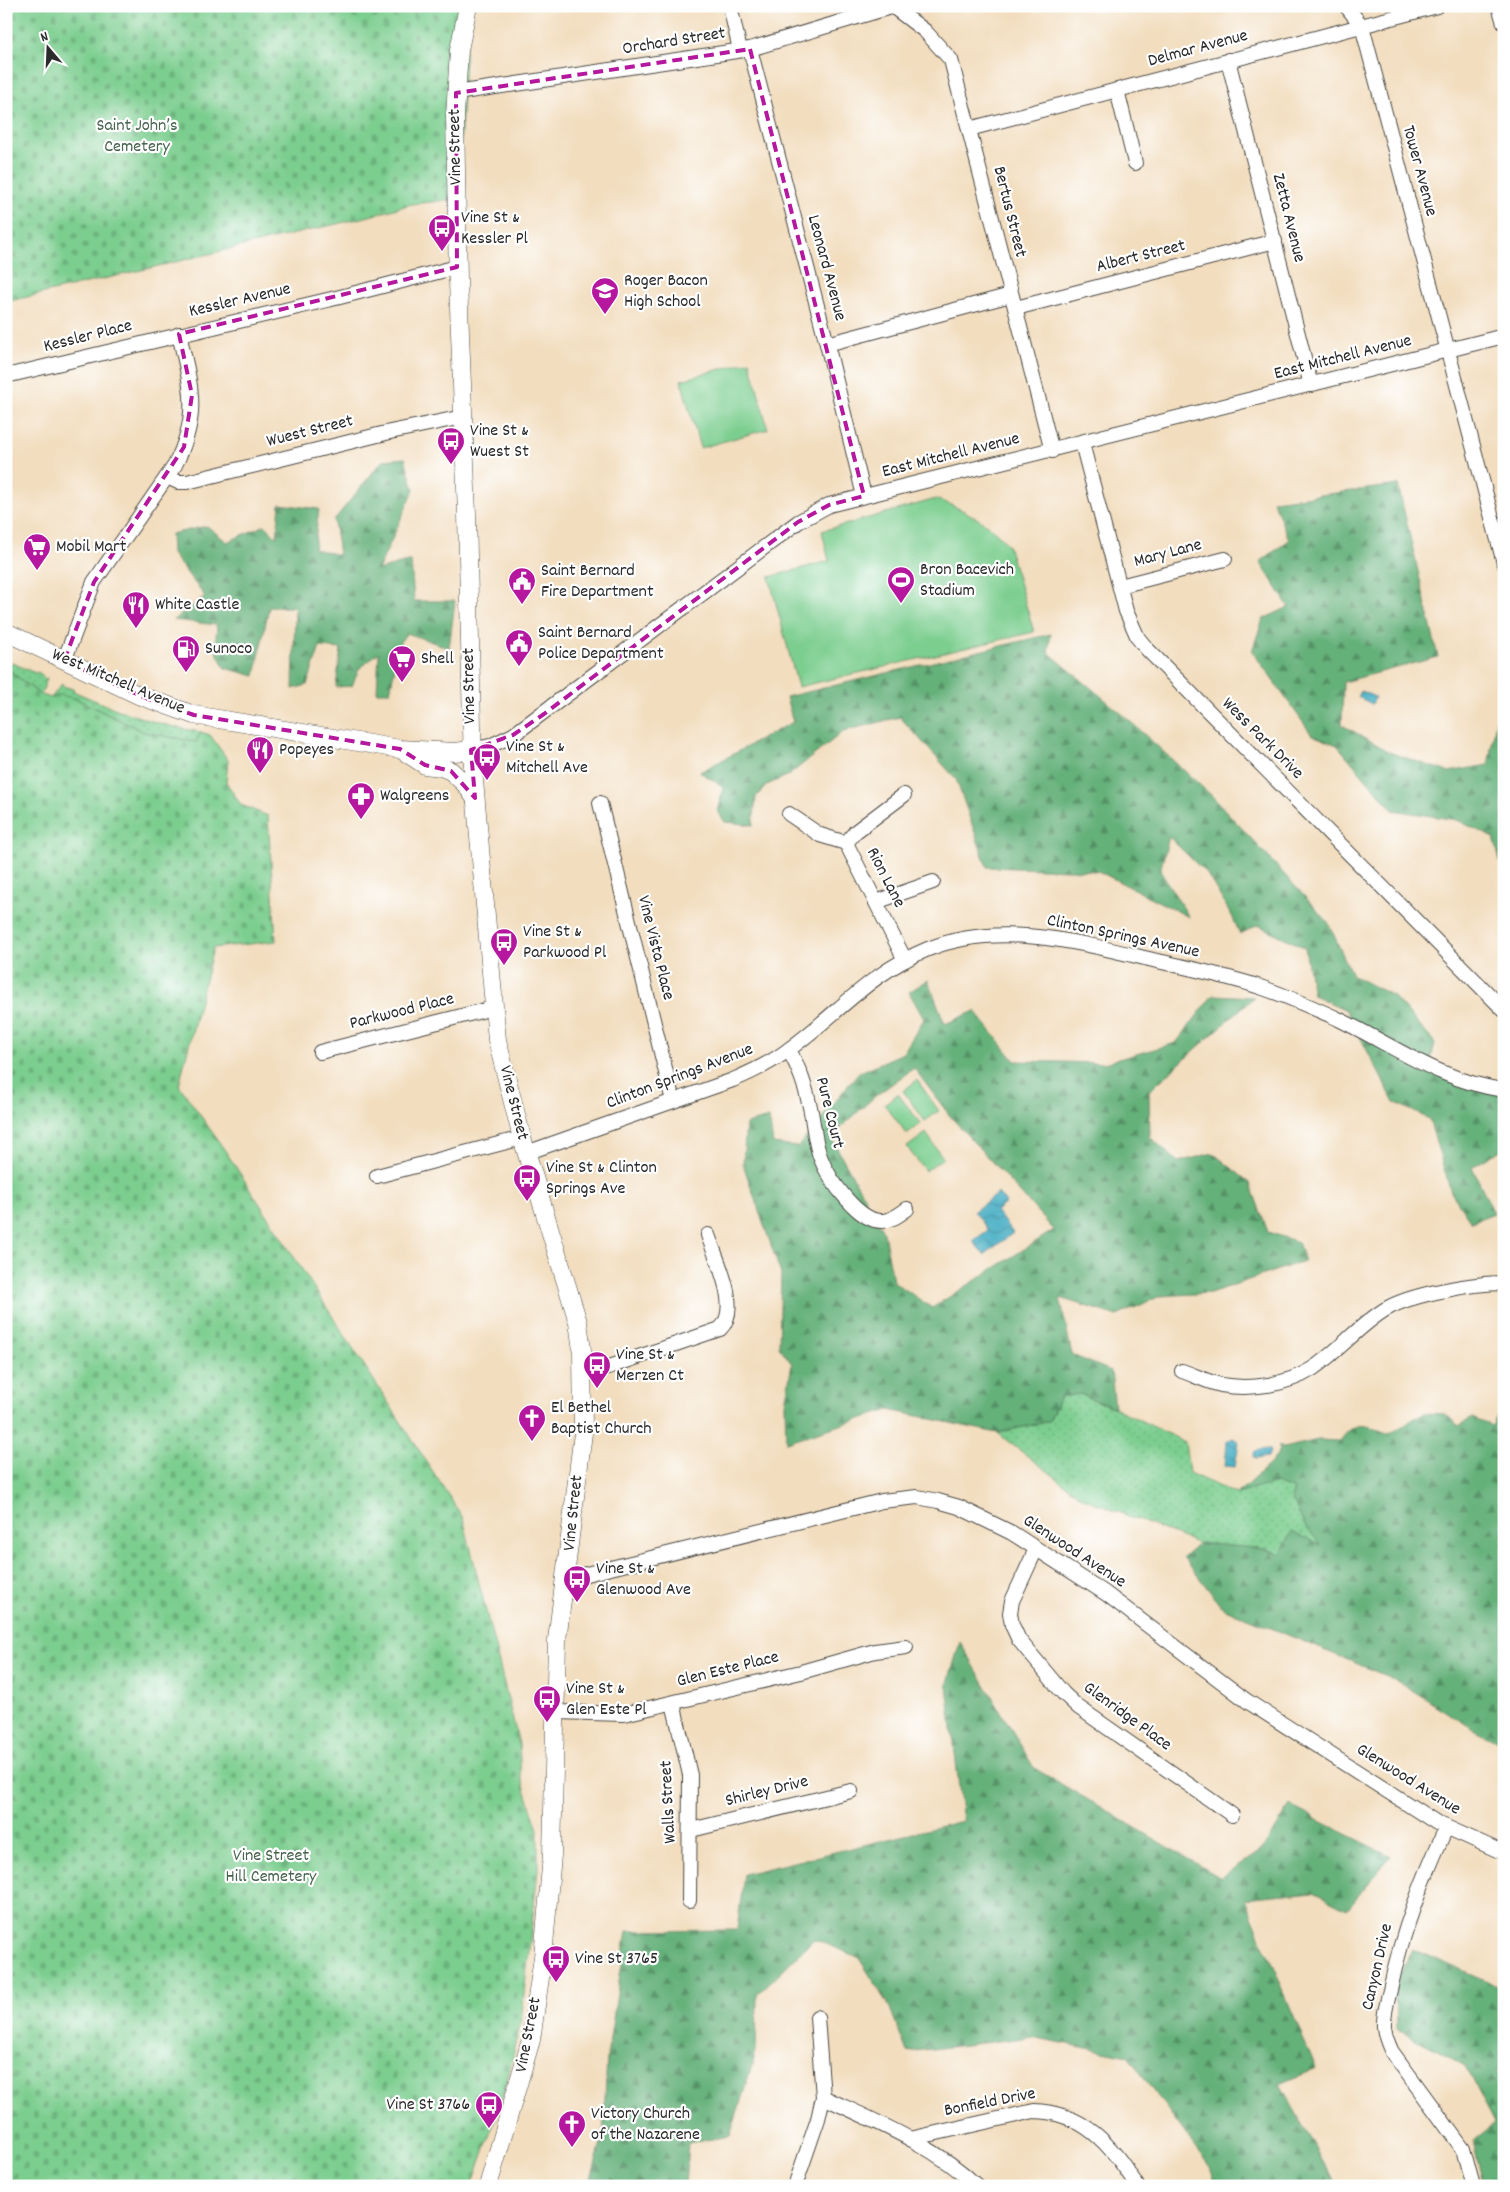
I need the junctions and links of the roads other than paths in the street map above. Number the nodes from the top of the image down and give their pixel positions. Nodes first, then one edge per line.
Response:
1 (468, 6) edge
2 (730, 6) edge
3 (1346, 6) edge
4 (1437, 6) edge
5 (1500, 6) edge
6 (893, 7) edge
7 (1504, 23) edge
8 (1362, 26) junction
9 (745, 50) junction
10 (1228, 60) junction
11 (1117, 90) junction
12 (456, 93) junction
13 (969, 129) junction
14 (1135, 163) dead end
15 (1275, 241) junction
16 (457, 267) junction
17 (1014, 301) junction
18 (179, 334) junction
19 (1504, 336) edge
20 (826, 344) junction
21 (1449, 350) junction
22 (6, 376) edge
23 (1311, 385) junction
24 (463, 417) junction
25 (1082, 443) junction
26 (1052, 451) junction
27 (167, 477) junction
28 (864, 496) junction
29 (1225, 559) dead end
30 (1504, 563) edge
31 (1120, 586) junction
32 (6, 632) edge
33 (64, 661) junction
34 (400, 749) junction
35 (472, 750) junction
36 (904, 795) dead end
37 (476, 798) junction
38 (600, 803) dead end
39 (789, 814) dead end
40 (846, 843) junction
41 (933, 882) dead end
42 (876, 902) junction
43 (905, 960) junction
44 (493, 1008) junction
45 (1504, 1010) edge
46 (789, 1050) junction
47 (320, 1052) dead end
48 (1504, 1090) edge
49 (674, 1101) junction
50 (524, 1146) junction
51 (377, 1176) dead end
52 (907, 1209) dead end
53 (708, 1235) dead end
54 (1504, 1283) edge
55 (582, 1369) junction
56 (1182, 1371) dead end
57 (1036, 1549) junction
58 (566, 1579) junction
59 (906, 1647) dead end
60 (673, 1703) junction
61 (556, 1712) junction
62 (851, 1791) dead end
63 (1232, 1815) dead end
64 (1446, 1828) junction
65 (691, 1830) junction
66 (1504, 1853) edge
67 (689, 1901) dead end
68 (818, 2017) dead end
69 (823, 2097) junction
70 (910, 2139) junction
71 (488, 2186) edge
72 (795, 2186) edge
73 (977, 2186) edge
74 (1136, 2186) edge
75 (1473, 2186) edge

1 - 12 main road, Vine Street
2 - 9 street, Leonard Avenue
3 - 8 street, Tower Avenue
4 - 8 street, Delmar Avenue
5 - 7 street
6 - 9 street, Orchard Street
6 - 13 street, Bertus Street
8 - 10 street, Delmar Avenue
8 - 21 street, Tower Avenue
9 - 12 street, Orchard Street
9 - 20 street, Leonard Avenue
10 - 11 street, Delmar Avenue
10 - 15 street, Zetta Avenue
11 - 13 street, Delmar Avenue
11 - 14 street
12 - 16 main road, Vine Street
13 - 17 street, Bertus Street
15 - 17 street, Albert Street
15 - 23 street, Zetta Avenue
16 - 18 street, Kessler Avenue
16 - 24 main road, Vine Street
17 - 20 street, Albert Street
17 - 26 street, Bertus Street
18 - 22 street, Kessler Place
18 - 27 street, Kessler Avenue
19 - 21 street, East Mitchell Avenue
20 - 28 street, Leonard Avenue
21 - 23 street, East Mitchell Avenue
21 - 30 street, Tower Avenue
23 - 25 street, East Mitchell Avenue
24 - 27 street, Wuest Street
24 - 35 main road, Vine Street
25 - 26 street, East Mitchell Avenue
25 - 31 street, Wess Park Drive
26 - 28 street, East Mitchell Avenue
27 - 33 street, Kessler Avenue
28 - 35 street, East Mitchell Avenue
29 - 31 street, Mary Lane
31 - 45 street, Wess Park Drive
32 - 33 main road, West Mitchell Avenue
33 - 34 main road, West Mitchell Avenue
34 - 35 main road, West Mitchell Avenue
34 - 37 main road
35 - 37 main road, Vine Street
36 - 40 street
37 - 44 main road, Vine Street
38 - 49 street, Vine Vista Place
39 - 40 street, Rion Lane
40 - 42 street, Rion Lane
41 - 42 street
42 - 43 street, Rion Lane
43 - 46 street, Clinton Springs Avenue
43 - 48 street, Clinton Springs Avenue
44 - 47 street, Parkwood Place
44 - 50 main road, Vine Street
46 - 49 street, Clinton Springs Avenue
46 - 52 street, Pure Court
49 - 50 street, Clinton Springs Avenue
50 - 51 street, Clinton Springs Avenue
50 - 55 main road, Vine Street
53 - 55 street
54 - 56 street
55 - 58 main road, Vine Street
57 - 58 street, Glenwood Avenue
57 - 63 street, Glenridge Place
57 - 64 street, Glenwood Avenue
58 - 61 main road, Vine Street
59 - 60 street, Glen Este Place
60 - 61 street, Glen Este Place
60 - 65 street, Walls Street
61 - 71 main road, Vine Street
62 - 65 street, Shirley Drive
64 - 66 street, Glenwood Avenue
64 - 75 street, Canyon Drive
65 - 67 street, Walls Street
68 - 69 street
69 - 70 street
69 - 72 street
70 - 73 street
70 - 74 street, Bonfield Drive

